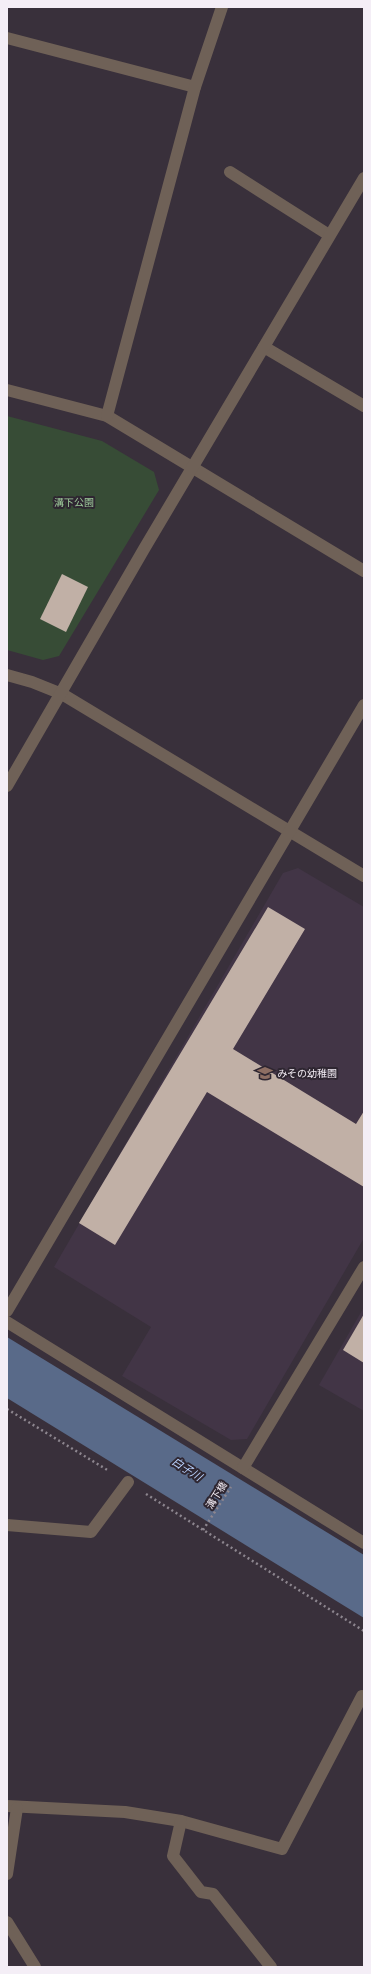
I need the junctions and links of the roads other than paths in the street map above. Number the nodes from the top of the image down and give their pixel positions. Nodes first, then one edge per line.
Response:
1 (222, 7) edge
2 (7, 38) edge
3 (194, 87) junction
4 (230, 172) dead end
5 (364, 178) edge
6 (329, 236) junction
7 (264, 347) junction
8 (7, 390) edge
9 (364, 406) edge
10 (107, 416) junction
11 (193, 468) junction
12 (364, 571) edge
13 (7, 675) edge
14 (62, 694) junction
15 (364, 705) edge
16 (7, 786) edge
17 (291, 830) junction
18 (364, 876) edge
19 (364, 1267) edge
20 (7, 1311) edge
21 (7, 1322) edge
22 (243, 1468) junction
23 (128, 1482) road end
24 (7, 1525) edge
25 (364, 1543) edge
26 (362, 1696) dead end
27 (12, 1807) edge
28 (181, 1821) junction
29 (7, 1874) edge
30 (7, 1922) edge
31 (35, 1967) edge
32 (271, 1967) edge

1 - 3 street
2 - 3 street
3 - 10 street
4 - 6 street
5 - 6 street
6 - 7 street
7 - 9 street
7 - 11 street
8 - 10 street
10 - 11 street
11 - 12 street
11 - 14 street
13 - 14 street
14 - 16 street
14 - 17 street
15 - 17 street
17 - 18 street
17 - 20 street
19 - 22 street
21 - 22 street
22 - 25 street
23 - 24 street
26 - 28 street
27 - 28 street
27 - 29 street
28 - 32 street
30 - 31 street

